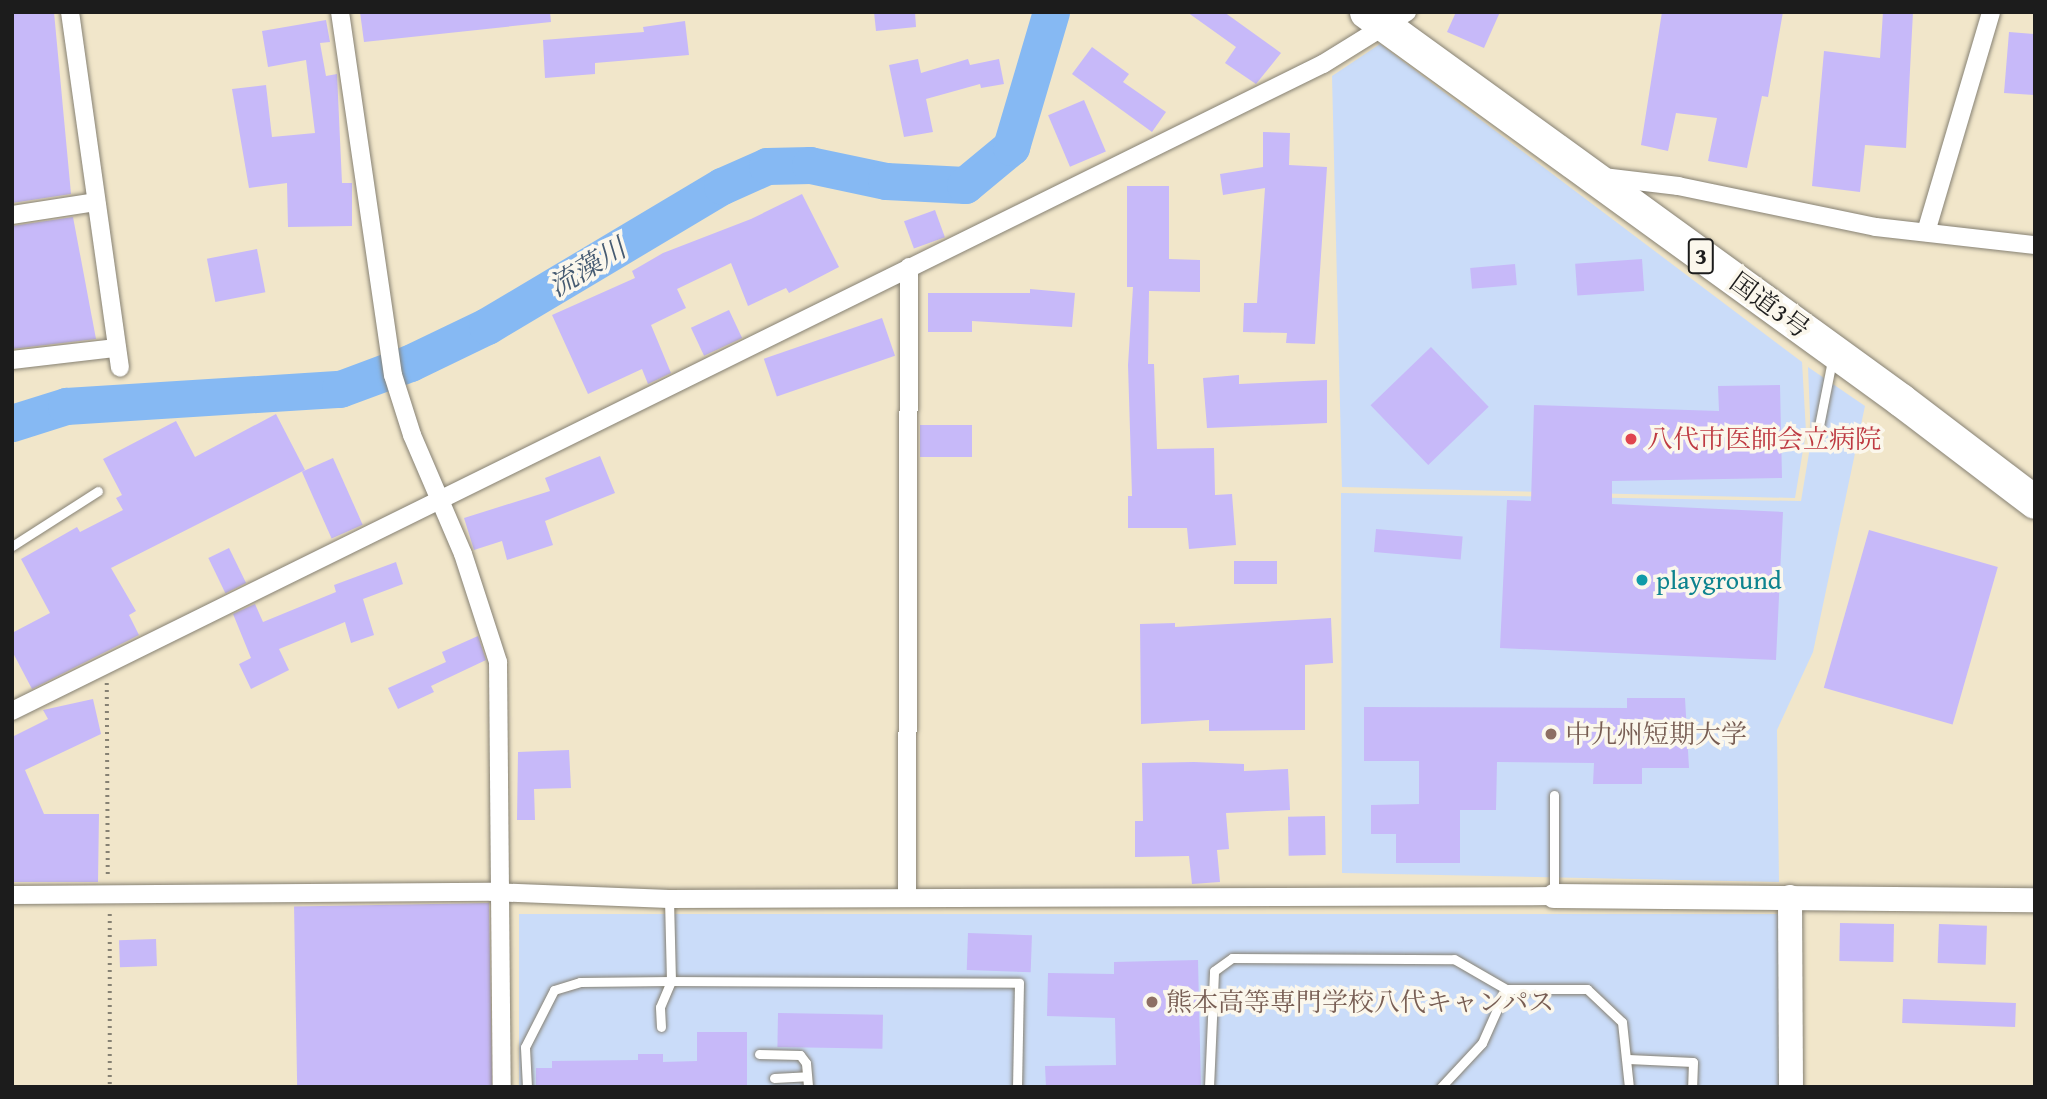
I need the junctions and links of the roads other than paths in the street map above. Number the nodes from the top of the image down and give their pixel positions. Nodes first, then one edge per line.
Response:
1 (70, 12) edge
2 (340, 12) edge
3 (1991, 12) edge
4 (1386, 17) edge
5 (1590, 176) junction
6 (96, 202) junction
7 (12, 215) edge
8 (1926, 232) junction
9 (2035, 246) edge
10 (909, 267) junction
11 (116, 348) junction
12 (1833, 351) junction
13 (12, 360) edge
14 (120, 368) dead end
15 (1817, 436) dead end
16 (98, 491) dead end
17 (439, 500) junction
18 (2035, 502) edge
19 (12, 546) edge
20 (12, 711) edge
21 (1554, 795) dead end
22 (503, 894) junction
23 (12, 895) edge
24 (1555, 896) junction
25 (907, 897) junction
26 (1790, 897) junction
27 (669, 899) junction
28 (2035, 900) edge
29 (671, 981) junction
30 (1506, 989) junction
31 (661, 1027) dead end
32 (759, 1054) dead end
33 (1628, 1059) junction
34 (774, 1078) dead end
35 (808, 1082) edge
36 (502, 1087) edge
37 (527, 1087) edge
38 (1017, 1087) edge
39 (1209, 1087) edge
40 (1441, 1087) edge
41 (1629, 1087) edge
42 (1692, 1087) edge
43 (1791, 1087) edge

1 - 6 street
2 - 17 street
3 - 8 street
4 - 5 highway, 国道3号 / 3
4 - 10 street
5 - 8 street
5 - 12 highway, 国道3号 / 3
6 - 7 street
6 - 11 street
8 - 9 street
10 - 17 street
10 - 25 street
11 - 13 street
11 - 14 street
12 - 15 lane
12 - 18 highway, 国道3号 / 3
16 - 19 lane
17 - 20 street
17 - 22 street
21 - 24 lane
22 - 23 street
22 - 27 street
22 - 36 street
24 - 25 street
24 - 26 street
25 - 27 street
26 - 28 street
26 - 43 street
27 - 29 lane
29 - 31 lane
29 - 37 lane
29 - 38 lane
30 - 33 lane
30 - 39 lane
30 - 40 lane
32 - 35 lane
33 - 41 lane
33 - 42 lane
34 - 35 lane

